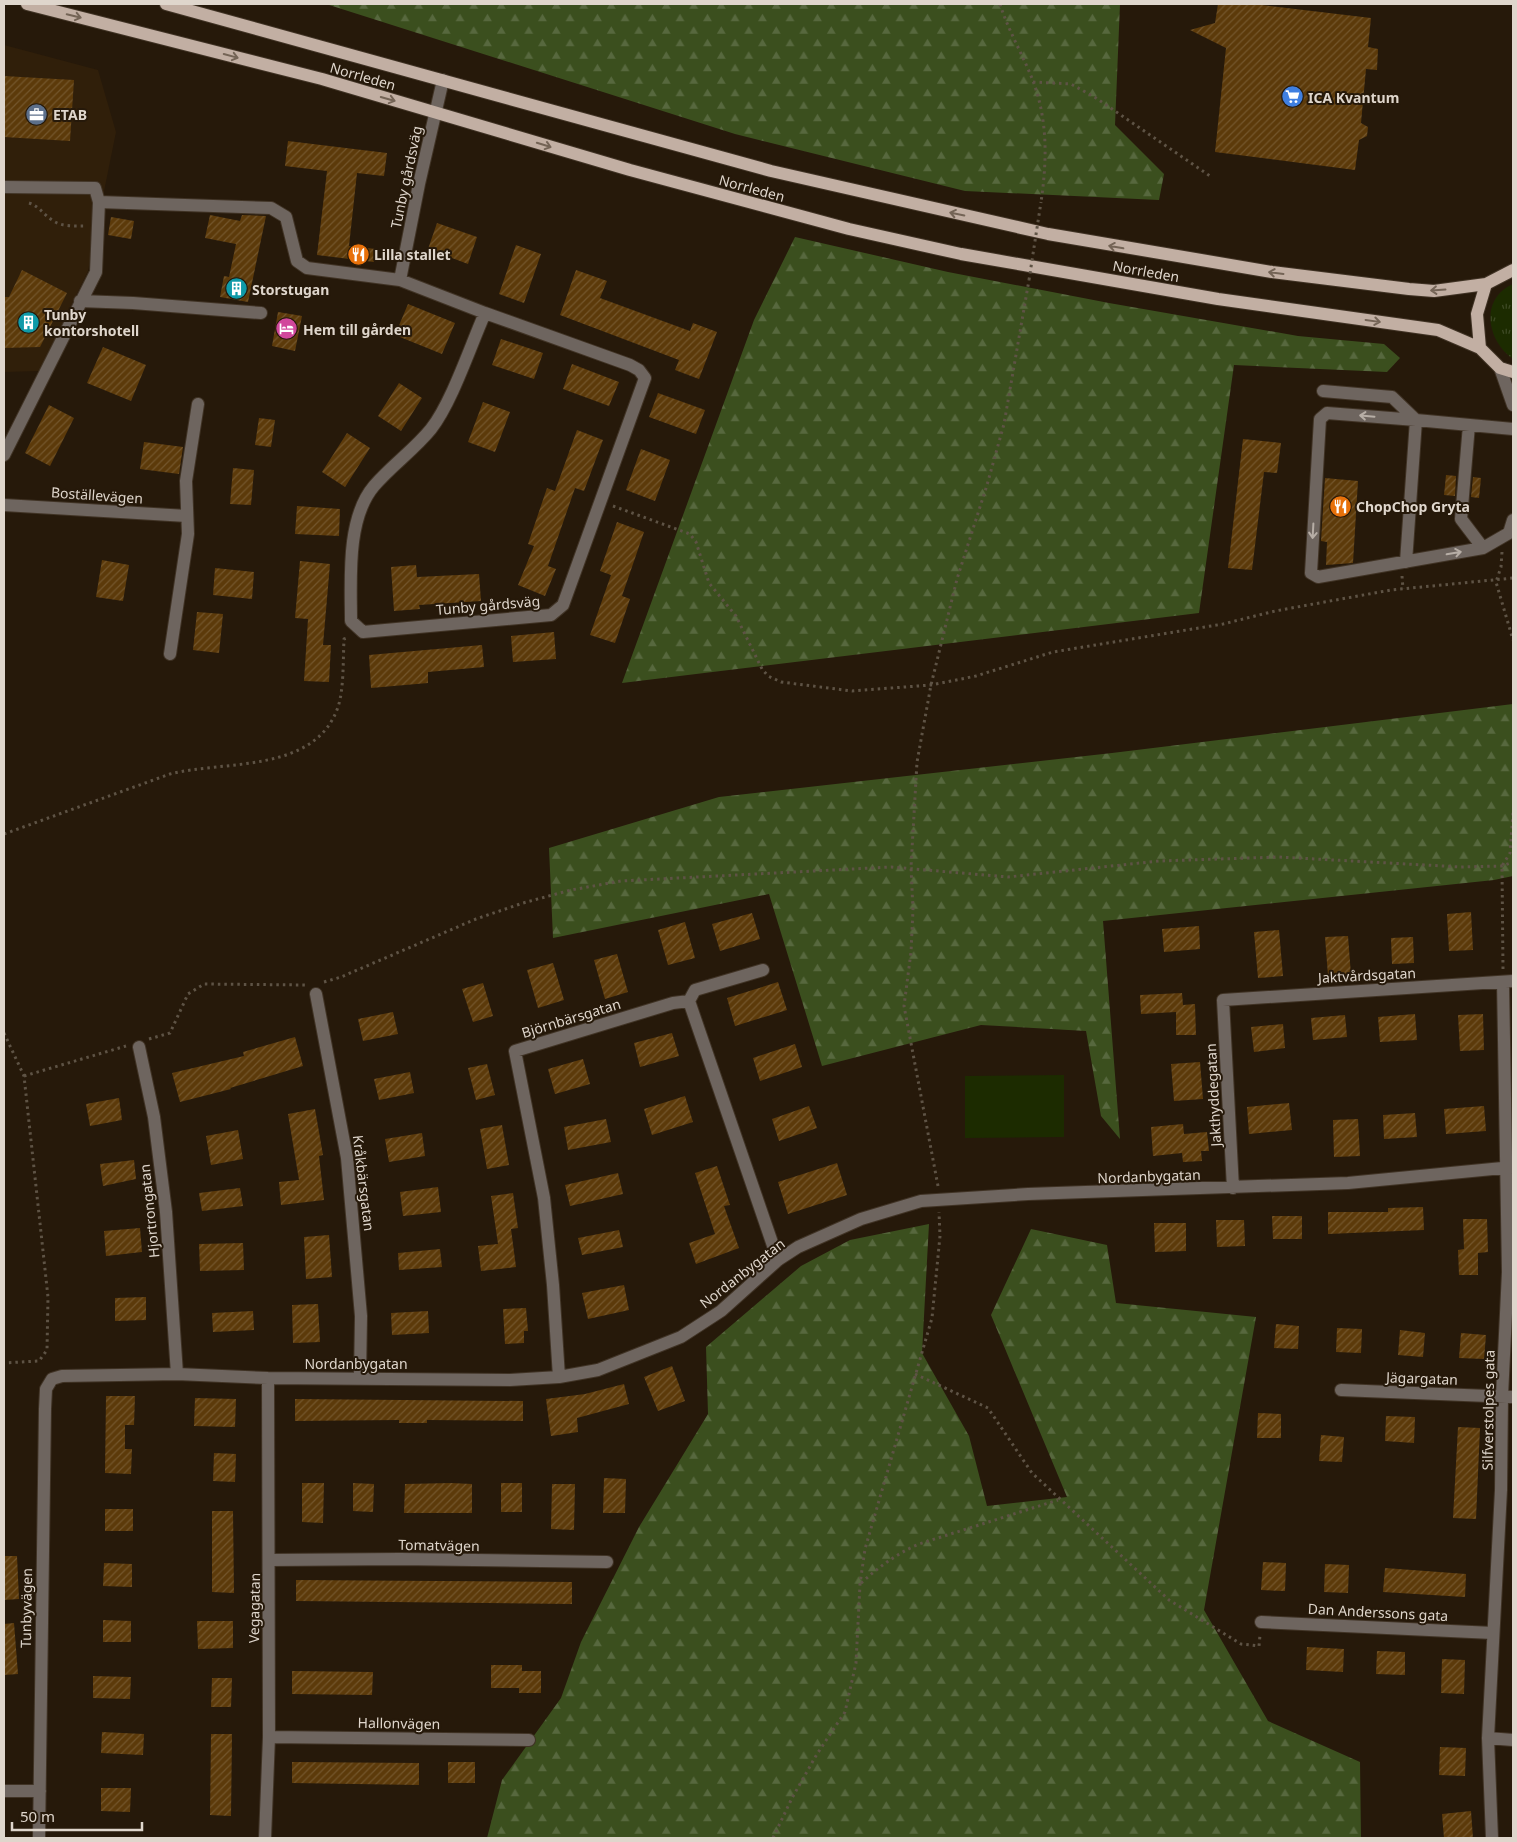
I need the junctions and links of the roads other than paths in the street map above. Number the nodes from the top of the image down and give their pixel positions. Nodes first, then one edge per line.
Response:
1 (26, 4) edge
2 (166, 4) edge
3 (443, 80) junction
4 (436, 113) junction
5 (4, 187) edge
6 (99, 202) junction
7 (1513, 270) edge
8 (400, 280) junction
9 (1486, 284) junction
10 (80, 302) junction
11 (261, 313) dead end
12 (485, 313) junction
13 (1480, 348) junction
14 (1500, 368) junction
15 (1513, 372) edge
16 (1323, 391) dead end
17 (198, 404) dead end
18 (1513, 405) edge
19 (1416, 420) junction
20 (1469, 425) junction
21 (1513, 429) edge
22 (4, 455) edge
23 (4, 504) edge
24 (187, 516) junction
25 (1513, 520) edge
26 (1483, 548) junction
27 (1406, 562) junction
28 (170, 654) dead end
29 (763, 970) dead end
30 (1508, 982) edge
31 (316, 994) dead end
32 (1223, 1000) joint
33 (689, 1001) junction
34 (138, 1044) road end
35 (1510, 1168) edge
36 (1234, 1188) junction
37 (778, 1260) junction
38 (177, 1374) junction
39 (360, 1377) junction
40 (559, 1377) junction
41 (268, 1378) junction
42 (52, 1379) joint
43 (1341, 1390) dead end
44 (1508, 1397) edge
45 (270, 1560) junction
46 (607, 1562) dead end
47 (1261, 1622) road end
48 (1493, 1632) junction
49 (269, 1736) junction
50 (1488, 1738) junction
51 (529, 1740) dead end
52 (1513, 1740) edge
53 (4, 1791) edge
54 (40, 1791) junction
55 (39, 1838) edge
56 (264, 1838) edge
57 (1492, 1838) edge

1 -> 4 main road, Norrleden
2 - 3 main road, Norrleden
3 - 4 street, Tunby gårdsväg
9 -> 3 main road, Norrleden
4 - 8 street, Tunby gårdsväg
4 -> 13 main road, Norrleden
5 - 6 street
6 - 8 street
6 - 10 street
7 - 9 main road, Norrleden
8 - 12 street, Tunby gårdsväg
9 - 13 main road
10 - 11 street
10 - 22 street
12 - 12 street, Tunby gårdsväg
13 - 14 main road
14 - 15 main road
14 - 18 street
16 - 19 street
17 - 24 street
19 - 20 street
19 - 27 street
19 -> 27 street
20 - 21 street
20 - 26 street
23 - 24 street, Boställevägen
24 - 28 street
25 - 26 street
27 -> 26 street
29 - 33 street
30 - 32 street, Jaktvårdsgatan
30 - 35 street, Silfverstolpes gata
31 - 39 street, Kråkbärsgatan
32 - 36 street, Jakthyddegatan
33 - 37 street
33 - 40 street, Björnbärsgatan
34 - 38 street, Hjortrongatan
35 - 36 street, Nordanbygatan
35 - 44 street, Silfverstolpes gata
36 - 37 street, Nordanbygatan
37 - 40 street, Nordanbygatan
38 - 41 street, Nordanbygatan
38 - 42 street, Nordanbygatan
39 - 40 street, Nordanbygatan
39 - 41 street, Nordanbygatan
41 - 45 street, Vegagatan
42 - 54 street, Tunbyvägen
43 - 44 street, Jägargatan
44 - 48 street, Silfverstolpes gata
45 - 46 street, Tomatvägen
45 - 49 street, Vegagatan
47 - 48 street, Dan Anderssons gata
48 - 50 street, Silfverstolpes gata
49 - 51 street, Hallonvägen
49 - 56 street, Vegagatan
50 - 52 street
50 - 57 street, Silfverstolpes gata
53 - 54 street
54 - 55 street, Tunbyvägen

